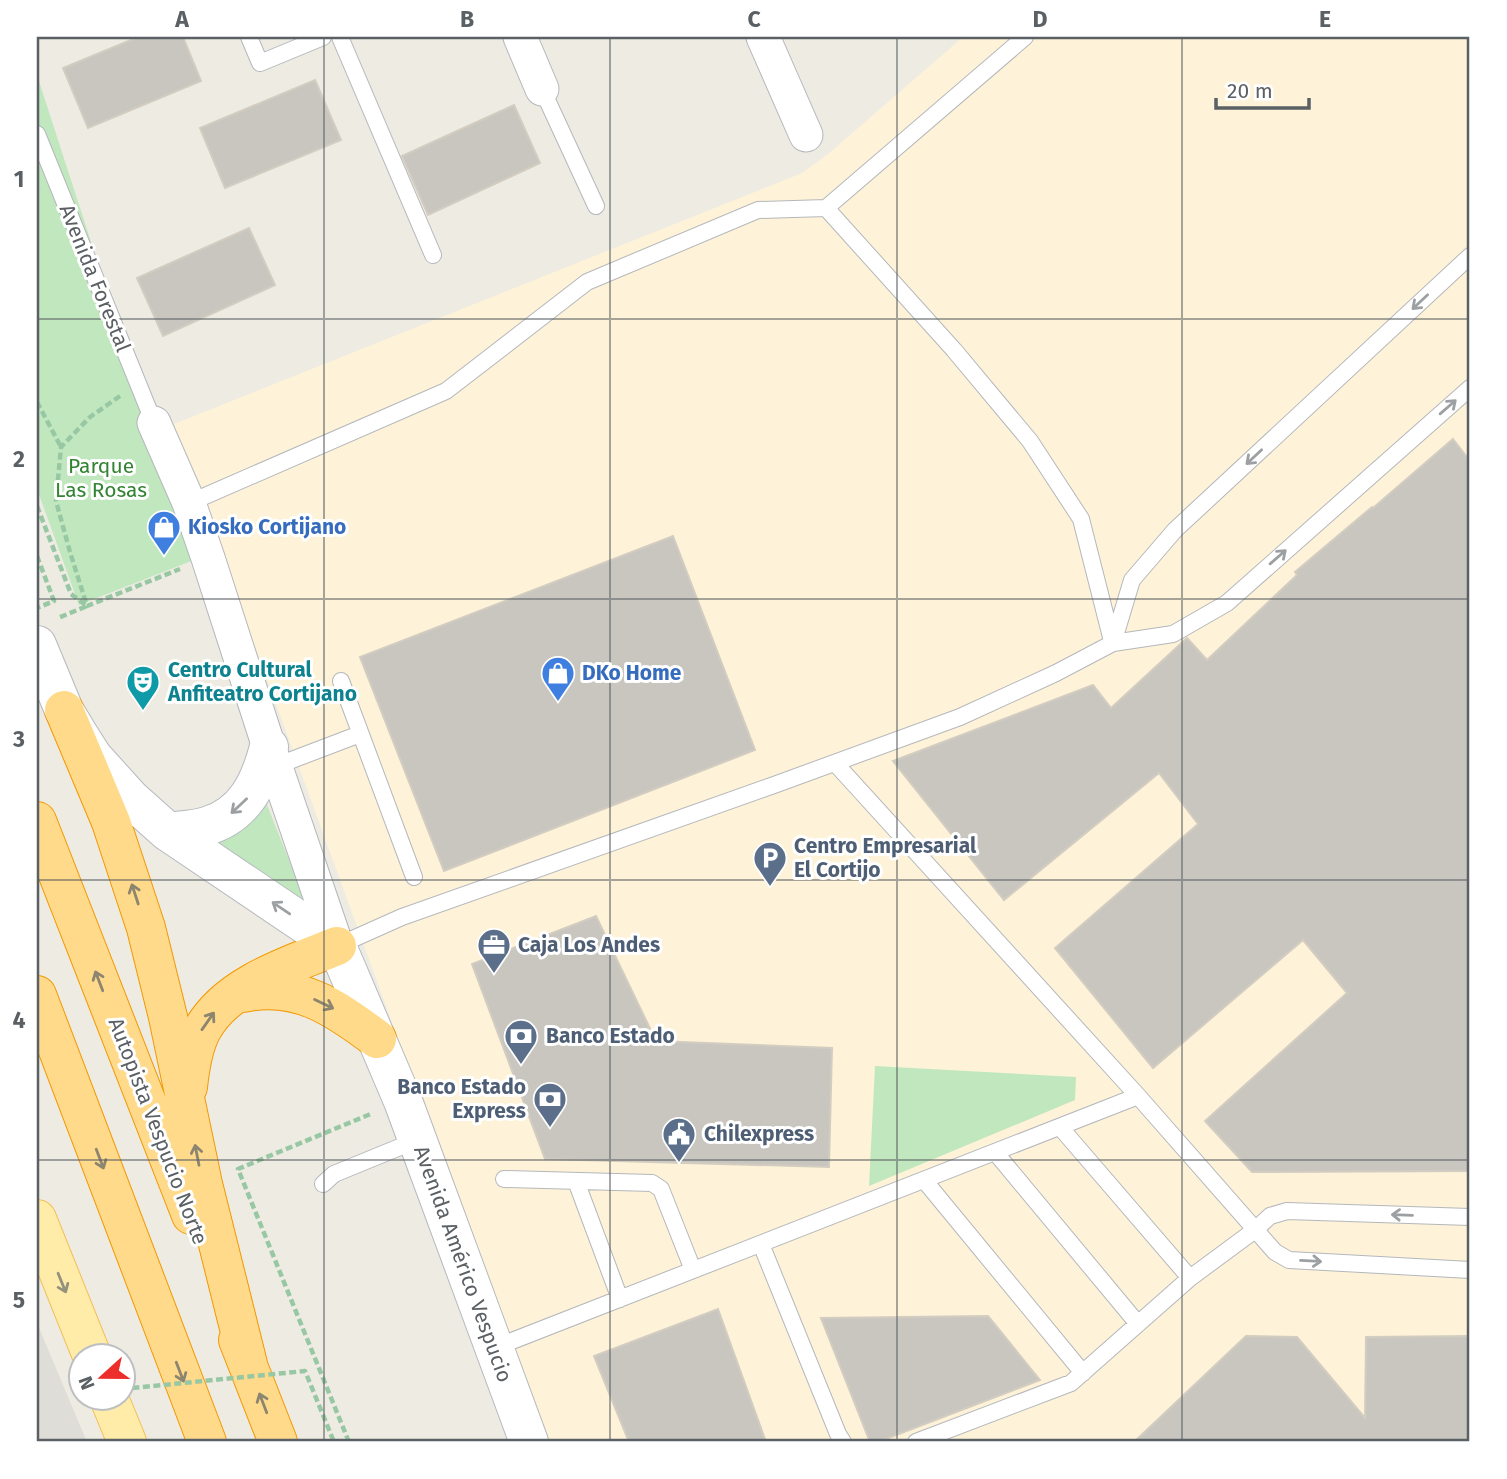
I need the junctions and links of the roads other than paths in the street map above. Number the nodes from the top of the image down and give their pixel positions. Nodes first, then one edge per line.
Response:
1 (249, 37) edge
2 (323, 37) edge
3 (340, 37) edge
4 (520, 37) edge
5 (763, 37) edge
6 (1025, 37) edge
7 (542, 89) joint
8 (37, 134) edge
9 (806, 135) dead end
10 (596, 206) dead end
11 (826, 208) junction
12 (433, 255) dead end
13 (1470, 256) edge
14 (1470, 388) edge
15 (154, 422) joint
16 (188, 503) junction
17 (43, 633) edge
18 (1113, 643) junction
19 (341, 681) dead end
20 (64, 710) junction
21 (360, 734) junction
22 (273, 756) junction
23 (835, 763) junction
24 (37, 821) edge
25 (168, 832) junction
26 (414, 877) dead end
27 (337, 946) junction
28 (37, 995) edge
29 (234, 995) junction
30 (377, 1039) junction
31 (1138, 1096) junction
32 (186, 1103) junction
33 (1060, 1127) junction
34 (417, 1140) junction
35 (995, 1152) junction
36 (504, 1179) dead end
37 (924, 1180) junction
38 (576, 1181) junction
39 (323, 1184) dead end
40 (1470, 1217) edge
41 (37, 1219) edge
42 (1255, 1230) junction
43 (761, 1244) junction
44 (693, 1270) junction
45 (1470, 1270) edge
46 (1190, 1278) junction
47 (620, 1299) junction
48 (1138, 1324) junction
49 (86, 1342) edge
50 (494, 1348) junction
51 (248, 1364) junction
52 (1083, 1373) junction
53 (115, 1412) edge
54 (127, 1442) edge
55 (207, 1442) edge
56 (278, 1442) edge
57 (529, 1442) edge
58 (843, 1442) edge
59 (916, 1442) edge

1 - 2 lane
3 - 12 lane
4 - 7 street
5 - 9 street
6 - 11 lane
7 - 10 lane
8 - 15 lane, Avenida Forestal
11 - 16 lane
11 - 18 lane
13 -> 18 lane
18 -> 14 lane
15 - 16 street
16 - 22 street
17 - 20 main road
18 - 23 lane
19 - 21 lane
20 - 25 main road
32 -> 20 highway
21 - 22 lane
21 - 26 lane
22 -> 25 main road
22 - 27 street
23 - 27 lane
23 - 31 lane
51 -> 24 highway, Autopista Vespucio Norte
27 -> 25 main road
27 - 29 highway
27 - 30 main road, Avenida Américo Vespucio
28 -> 55 highway
29 -> 30 highway
32 -> 29 highway
30 - 34 main road, Avenida Américo Vespucio
31 - 33 lane
31 - 42 lane
51 -> 32 highway
33 - 35 lane
33 - 46 lane
34 - 39 lane
34 - 50 main road, Avenida Américo Vespucio
35 - 37 lane
35 - 48 lane
36 - 38 lane
37 - 43 lane
37 - 52 lane
38 - 44 lane
38 - 47 lane
40 -> 42 lane
41 -> 49 main road
42 -> 45 lane
42 - 46 lane
43 - 44 lane
43 - 58 lane
44 - 47 lane
46 - 48 lane
47 - 50 lane
48 - 52 lane
50 - 57 main road, Avenida Américo Vespucio
56 -> 51 highway, Autopista Vespucio Norte
52 - 59 lane
53 - 54 main road

